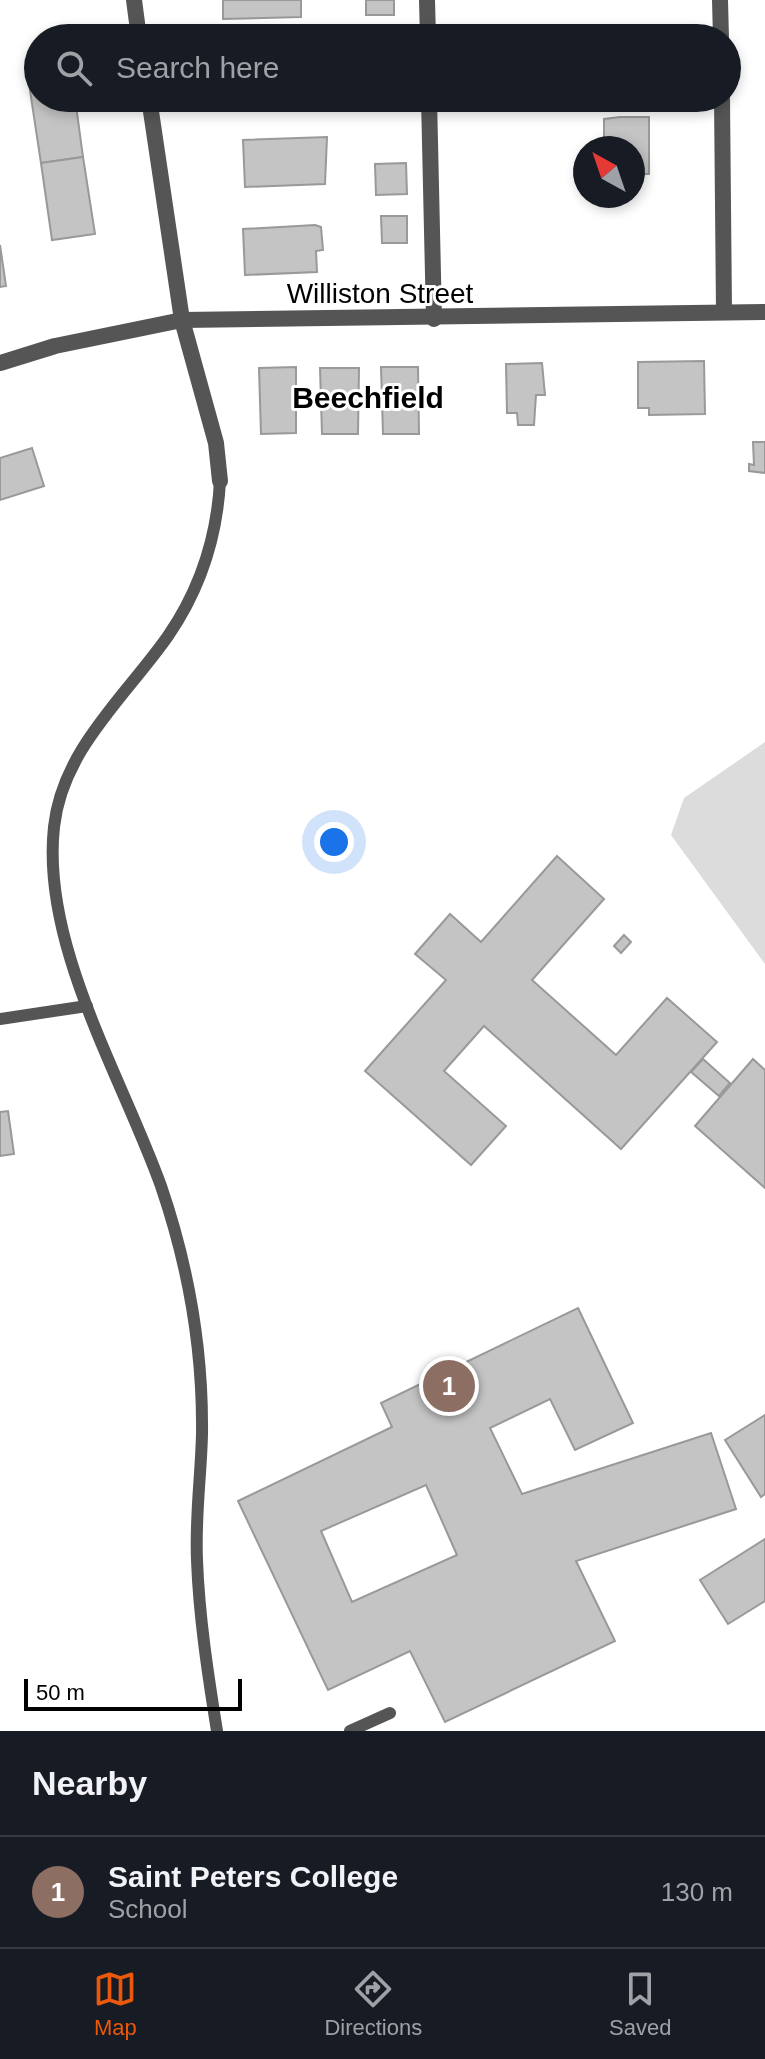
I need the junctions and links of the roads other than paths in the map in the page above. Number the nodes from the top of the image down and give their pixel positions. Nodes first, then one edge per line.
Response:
1 (134, 0) edge
2 (427, 0) edge
3 (720, 0) edge
4 (137, 24) edge
5 (428, 24) edge
6 (721, 24) edge
7 (151, 112) edge
8 (429, 112) edge
9 (722, 112) edge
10 (724, 312) junction
11 (765, 312) edge
12 (434, 319) junction
13 (182, 320) junction
14 (0, 363) edge
15 (220, 481) joint
16 (87, 1006) junction
17 (0, 1019) edge
18 (390, 1713) dead end
19 (217, 1731) edge
20 (350, 1731) edge

1 - 4 street
2 - 5 street
3 - 6 street
7 - 13 street
8 - 12 street
9 - 10 street
10 - 11 street, Williston Street
10 - 12 street, Williston Street
12 - 13 street, Williston Street
13 - 14 street, Williston Street
13 - 15 street
15 - 16 lane
16 - 17 lane
16 - 19 lane
18 - 20 lane

